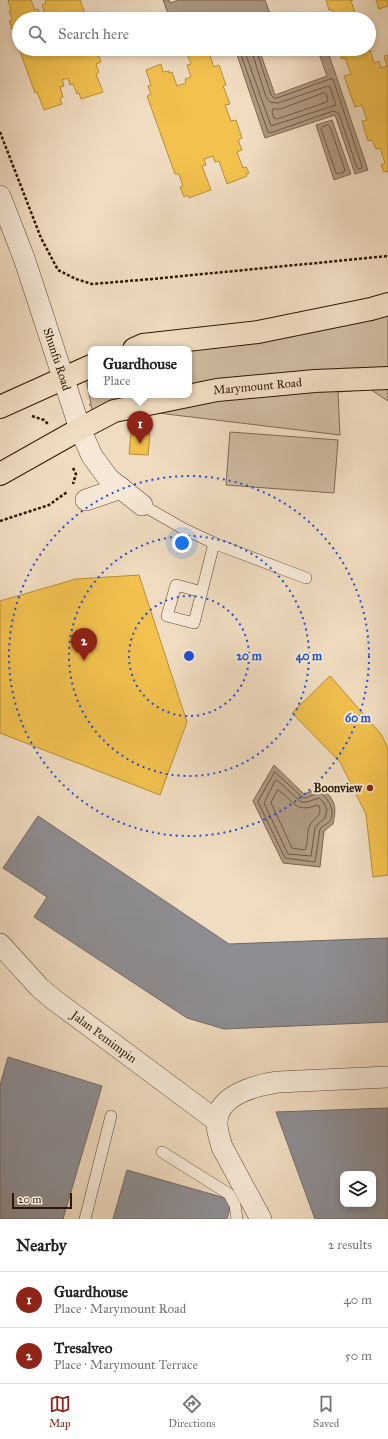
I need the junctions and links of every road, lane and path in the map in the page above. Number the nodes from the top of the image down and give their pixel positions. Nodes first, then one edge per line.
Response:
1 (0, 132) edge
2 (0, 196) edge
3 (388, 256) edge
4 (388, 304) edge
5 (142, 346) edge
6 (88, 368) edge
7 (388, 378) edge
8 (64, 380) junction
9 (192, 395) edge
10 (177, 398) edge
11 (0, 407) edge
12 (44, 420) dead end
13 (80, 429) junction
14 (60, 440) junction
15 (0, 474) edge
16 (121, 488) junction
17 (86, 500) dead end
18 (142, 504) joint
19 (0, 521) edge
20 (214, 543) junction
21 (306, 578) dead end
22 (202, 592) junction
23 (0, 944) edge
24 (388, 1077) edge
25 (111, 1116) dead end
26 (217, 1121) junction
27 (162, 1152) dead end
28 (84, 1219) edge
29 (237, 1219) edge
30 (261, 1219) edge

1 - 3 path
2 - 8 street, Shunfu Road
4 - 5 main road
6 - 8 main road
7 - 9 main road, Marymount Road
8 - 11 main road
8 - 13 street, Shunfu Road
10 - 13 main road, Marymount Road
12 - 14 path
13 - 14 main road, Marymount Road
13 - 16 street, Shunfu Road
14 - 15 main road, Marymount Road
14 - 19 path
16 - 17 street
16 - 18 street, Shunfu Road
18 - 20 lane
20 - 21 lane
20 - 22 lane
22 - 22 lane
23 - 26 street, Jalan Pemimpin
24 - 26 street
25 - 28 lane
26 - 30 street
27 - 29 lane

